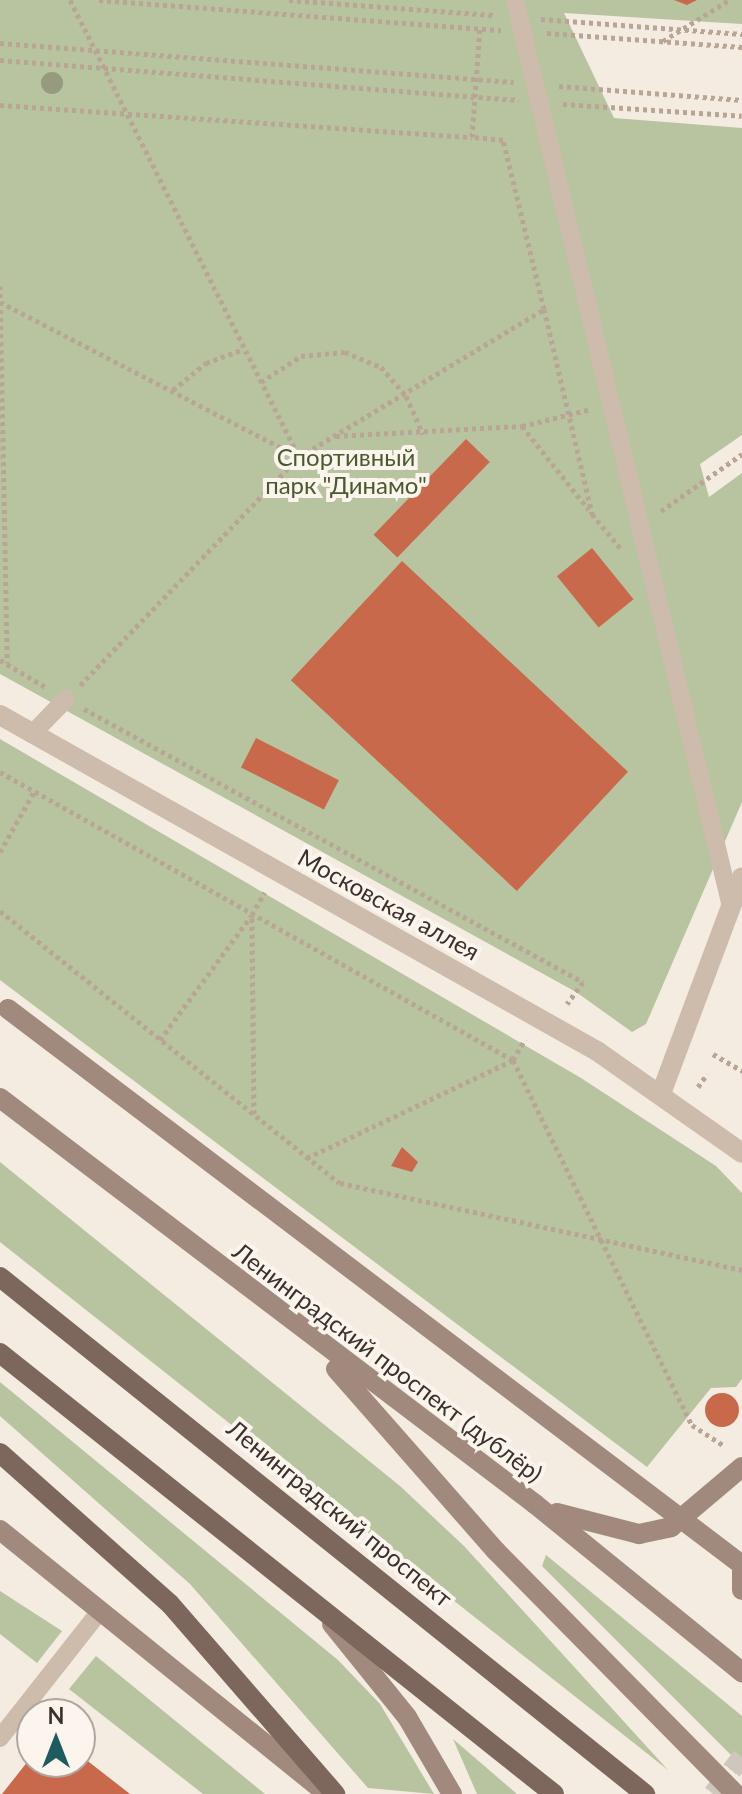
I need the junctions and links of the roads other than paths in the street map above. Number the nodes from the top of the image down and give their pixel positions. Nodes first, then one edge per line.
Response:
1 (515, 0) edge
2 (66, 699) road end
3 (0, 715) edge
4 (32, 734) junction
5 (742, 877) edge
6 (731, 907) junction
7 (4, 1007) edge
8 (662, 1091) junction
9 (0, 1098) edge
10 (742, 1153) edge
11 (0, 1277) edge
12 (309, 1339) junction
13 (0, 1353) edge
14 (0, 1453) edge
15 (742, 1467) edge
16 (535, 1504) junction
17 (0, 1530) edge
18 (270, 1562) junction
19 (742, 1568) edge
20 (742, 1590) edge
21 (100, 1611) junction
22 (742, 1672) edge
23 (0, 1738) edge
24 (287, 1761) junction
25 (316, 1794) edge
26 (328, 1794) edge
27 (335, 1794) edge
28 (452, 1794) edge
29 (554, 1794) edge
30 (645, 1794) edge
31 (736, 1794) edge

1 - 6 lane
2 - 4 lane
3 - 4 street, Московская аллея
4 - 8 street, Московская аллея
5 - 6 street
6 - 8 street
7 - 19 main road, bridge
8 - 10 street, Московская аллея
9 - 12 main road, Ленинградский проспект (дублёр)
11 - 30 main road, Ленинградский проспект
12 - 16 main road, Ленинградский проспект (дублёр)
12 - 31 main road
13 - 18 main road
14 - 27 main road
15 - 16 main road
16 - 22 main road, Ленинградский проспект (дублёр)
17 - 21 main road
18 - 28 main road
18 - 29 main road
19 - 20 main road
21 - 23 lane
21 - 24 main road
24 - 25 main road
24 - 26 main road

